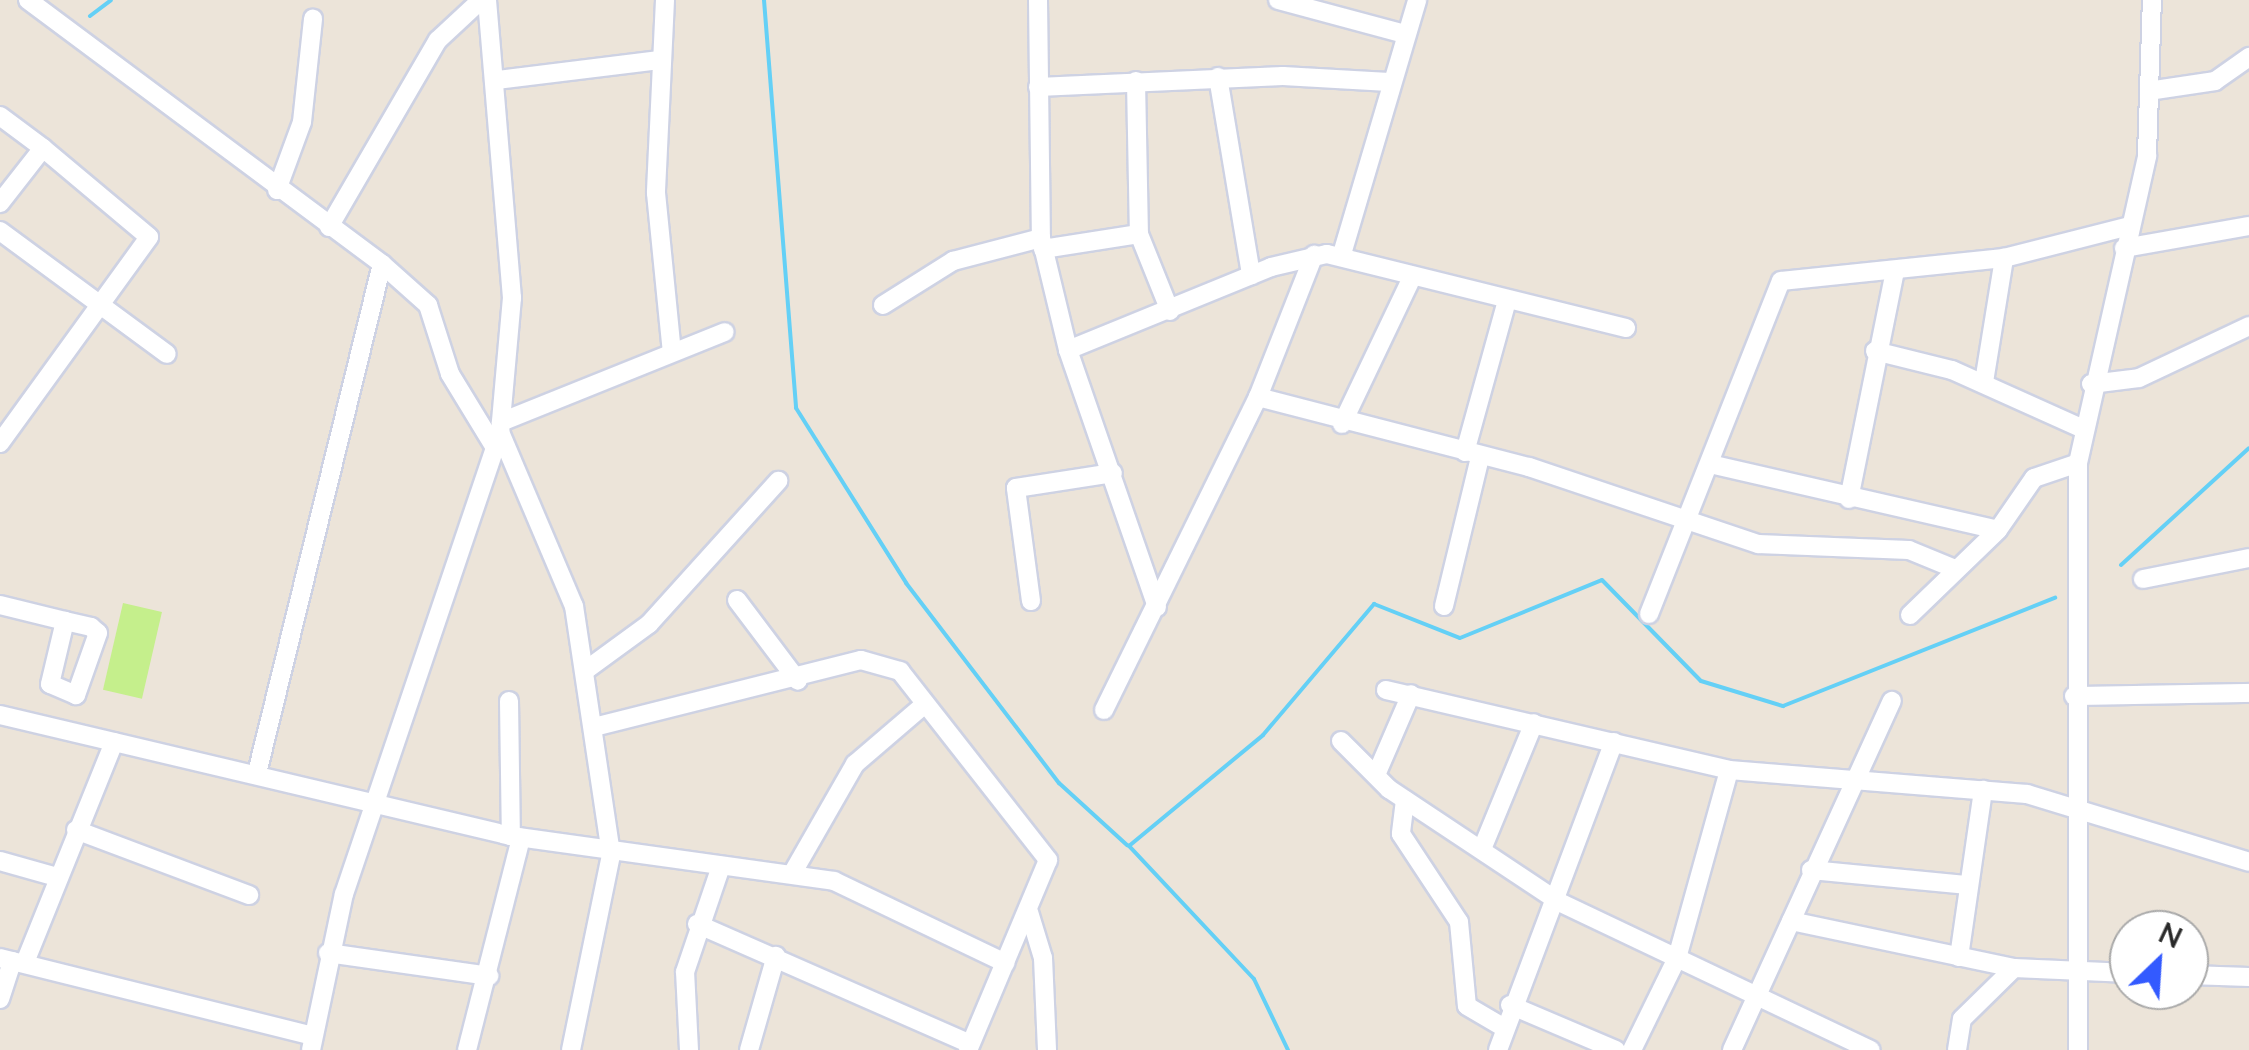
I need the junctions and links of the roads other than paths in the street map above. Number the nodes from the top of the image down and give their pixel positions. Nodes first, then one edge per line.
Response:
1 (28, 0) edge
2 (484, 0) edge
3 (665, 0) edge
4 (1038, 0) edge
5 (1278, 0) edge
6 (1416, 0) edge
7 (2152, 0) edge
8 (313, 19) dead end
9 (1405, 34) junction
10 (2249, 57) edge
11 (661, 60) junction
12 (1218, 77) junction
13 (497, 80) junction
14 (1136, 81) junction
15 (1390, 82) junction
16 (1038, 87) junction
17 (2154, 90) junction
18 (0, 116) edge
19 (43, 148) junction
20 (277, 190) junction
21 (0, 204) edge
22 (2130, 226) junction
23 (2249, 226) edge
24 (328, 227) junction
25 (0, 231) edge
26 (1140, 234) junction
27 (1042, 243) junction
28 (2124, 248) junction
29 (1342, 254) junction
30 (1314, 256) junction
31 (2004, 258) junction
32 (382, 264) junction
33 (1896, 271) junction
34 (1251, 275) junction
35 (1412, 276) junction
36 (1506, 304) junction
37 (884, 305) dead end
38 (103, 308) junction
39 (1170, 311) junction
40 (2249, 326) edge
41 (1626, 328) dead end
42 (725, 332) dead end
43 (1068, 350) junction
44 (1874, 351) junction
45 (672, 352) junction
46 (166, 354) dead end
47 (1984, 382) junction
48 (2091, 384) junction
49 (1258, 397) junction
50 (1342, 424) junction
51 (2083, 429) junction
52 (498, 433) junction
53 (0, 443) edge
54 (1473, 454) junction
55 (1710, 464) junction
56 (2078, 464) junction
57 (1114, 473) junction
58 (778, 481) dead end
59 (1849, 499) junction
60 (1684, 520) junction
61 (1998, 530) junction
62 (2249, 558) edge
63 (1955, 569) junction
64 (2144, 578) dead end
65 (737, 600) dead end
66 (1031, 601) dead end
67 (0, 605) edge
68 (1444, 606) dead end
69 (1158, 607) junction
70 (1649, 614) dead end
71 (1910, 615) dead end
72 (65, 621) dead end
73 (586, 670) junction
74 (798, 681) junction
75 (1386, 690) dead end
76 (2249, 693) edge
77 (1412, 694) junction
78 (2074, 696) junction
79 (509, 701) dead end
80 (1892, 701) dead end
81 (925, 704) junction
82 (1104, 710) dead end
83 (0, 715) edge
84 (1534, 723) junction
85 (594, 727) junction
86 (1341, 740) dead end
87 (114, 742) junction
88 (1614, 742) junction
89 (1730, 770) junction
90 (257, 773) junction
91 (1376, 775) junction
92 (1852, 782) junction
93 (1984, 790) junction
94 (1405, 800) junction
95 (372, 805) junction
96 (2075, 806) junction
97 (76, 830) junction
98 (516, 837) junction
99 (1482, 848) junction
100 (611, 855) junction
101 (0, 861) edge
102 (2249, 862) edge
103 (720, 866) junction
104 (1812, 870) junction
105 (792, 874) junction
106 (58, 877) junction
107 (1968, 885) junction
108 (249, 896) dead end
109 (1559, 902) junction
110 (1029, 912) junction
111 (1791, 922) junction
112 (697, 924) junction
113 (328, 954) junction
114 (776, 956) junction
115 (1678, 958) junction
116 (1959, 958) junction
117 (13, 960) edge
118 (1005, 963) junction
119 (2014, 968) junction
120 (2078, 973) junction
121 (2109, 973) edge
122 (489, 976) junction
123 (2209, 976) edge
124 (2249, 977) edge
125 (1757, 995) junction
126 (0, 1000) edge
127 (1510, 1006) junction
128 (1503, 1027) junction
129 (312, 1043) edge
130 (969, 1047) edge
131 (1866, 1049) edge
132 (467, 1050) edge
133 (571, 1050) edge
134 (689, 1050) edge
135 (749, 1050) edge
136 (1046, 1050) edge
137 (1498, 1050) edge
138 (1616, 1050) edge
139 (1632, 1050) edge
140 (1732, 1050) edge
141 (1957, 1050) edge
142 (2078, 1050) edge

1 - 20 street
2 - 13 street
2 - 24 street
3 - 11 street
4 - 16 street
5 - 9 street
6 - 9 street
7 - 17 street
8 - 20 street
9 - 15 street
10 - 17 street
11 - 13 street
11 - 45 street
12 - 14 street
12 - 15 street
12 - 34 street
13 - 52 street
14 - 16 street
14 - 26 street
15 - 29 street
16 - 27 street
17 - 22 street
18 - 19 street
19 - 21 street
19 - 38 street
20 - 24 street
22 - 28 street
22 - 31 street
23 - 28 street
24 - 32 street
25 - 38 street
26 - 27 street
26 - 39 street
27 - 37 street
27 - 43 street
28 - 48 street
29 - 30 street
29 - 35 street
30 - 34 street
30 - 49 street
31 - 33 street
31 - 47 street
32 - 52 street
32 - 90 street
33 - 44 street
33 - 55 street
34 - 39 street
35 - 36 street
35 - 50 street
36 - 41 street
36 - 54 street
38 - 46 street
38 - 53 street
39 - 43 street
40 - 48 street
42 - 45 street
43 - 57 street
44 - 47 street
44 - 59 street
45 - 52 street
47 - 51 street
48 - 51 street
49 - 50 street
49 - 69 street
50 - 54 street
51 - 56 street
52 - 73 street
52 - 95 street
54 - 60 street
54 - 68 street
55 - 59 street
55 - 60 street
56 - 61 street
56 - 78 street
57 - 66 street
57 - 69 street
58 - 73 street
59 - 61 street
60 - 63 street
60 - 70 street
61 - 63 street
62 - 64 street
63 - 71 street
65 - 74 street
67 - 72 street
69 - 82 street
73 - 85 street
74 - 81 street
74 - 85 street
75 - 77 street
76 - 78 street
77 - 84 street
77 - 91 street
78 - 96 street
79 - 98 street
80 - 92 street
81 - 105 street
81 - 110 street
83 - 87 street
84 - 88 street
84 - 99 street
85 - 100 street
86 - 91 street
87 - 90 street
87 - 97 street
88 - 89 street
88 - 109 street
89 - 92 street
89 - 115 street
90 - 95 street
91 - 94 street
92 - 93 street
92 - 104 street
93 - 96 street
93 - 107 street
94 - 99 street
94 - 128 street
95 - 98 street
95 - 113 street
96 - 102 street
96 - 120 street
97 - 106 street
97 - 108 street
98 - 100 street
98 - 122 street
99 - 109 street
100 - 103 street
100 - 133 street
101 - 106 street
103 - 105 street
103 - 112 street
104 - 107 street
104 - 111 street
105 - 118 street
106 - 117 street
107 - 116 street
109 - 115 street
109 - 127 street
110 - 118 street
110 - 136 street
111 - 116 street
111 - 125 street
112 - 114 street
112 - 134 street
113 - 122 street
113 - 129 street
114 - 130 street
114 - 135 street
115 - 125 street
115 - 139 street
116 - 119 street
117 - 126 street
117 - 129 street
118 - 130 street
119 - 120 street
119 - 141 street
120 - 121 street
120 - 142 street
122 - 132 street
123 - 124 street
125 - 131 street
125 - 140 street
127 - 128 street
127 - 138 street
128 - 137 street

